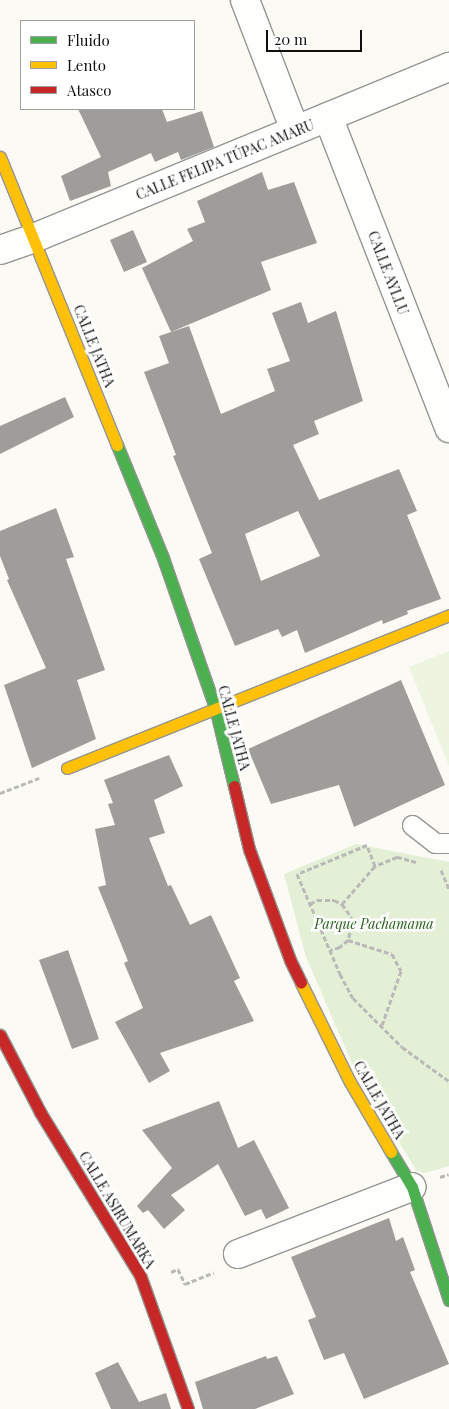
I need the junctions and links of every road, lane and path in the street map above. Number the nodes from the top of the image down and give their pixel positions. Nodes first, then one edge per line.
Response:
1 (245, 0) edge
2 (449, 67) edge
3 (328, 117) junction
4 (295, 130) junction
5 (0, 156) edge
6 (34, 238) junction
7 (0, 250) edge
8 (449, 428) edge
9 (449, 615) edge
10 (215, 707) junction
11 (67, 768) joint
12 (0, 793) edge
13 (412, 825) dead end
14 (449, 843) edge
15 (424, 865) dead end
16 (375, 866) junction
17 (433, 868) dead end
18 (449, 889) edge
19 (310, 904) junction
20 (342, 904) junction
21 (348, 940) junction
22 (330, 950) junction
23 (382, 1025) junction
24 (0, 1036) edge
25 (449, 1081) edge
26 (412, 1187) junction
27 (238, 1254) joint
28 (169, 1273) dead end
29 (449, 1300) edge
30 (188, 1409) edge

1 - 4 street
2 - 3 street, CALLE FELIPA TÚPAC AMARU
3 - 4 street, CALLE FELIPA TÚPAC AMARU
3 - 8 street, CALLE AYLLU
4 - 6 street, CALLE FELIPA TÚPAC AMARU
5 - 6 street, CALLE JATHA
6 - 7 street, CALLE FELIPA TÚPAC AMARU
6 - 10 street, CALLE JATHA
9 - 10 street
10 - 11 street
10 - 26 street, CALLE JATHA
11 - 12 path
13 - 14 lane
15 - 16 path
16 - 19 path
16 - 20 path
17 - 18 path
19 - 20 path
19 - 22 path
20 - 21 path
21 - 22 path
21 - 23 path
22 - 23 path
23 - 25 path
24 - 30 street, CALLE ASIRUMARKA
26 - 27 street
26 - 29 street, CALLE JATHA
27 - 28 path

